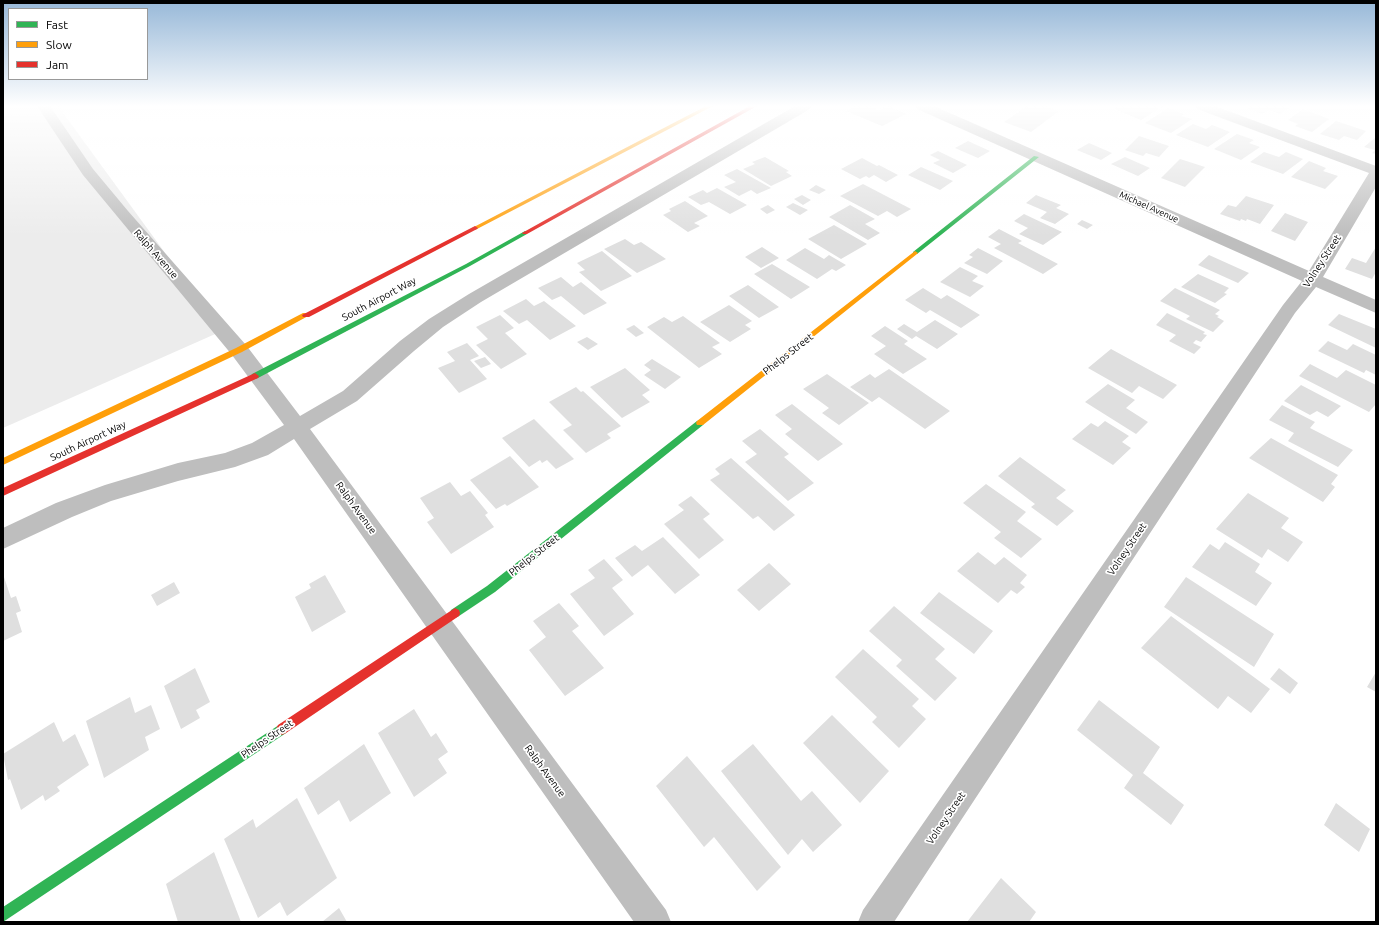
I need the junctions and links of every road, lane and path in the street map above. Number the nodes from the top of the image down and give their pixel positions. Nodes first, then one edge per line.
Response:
1 (72, 149) edge
2 (626, 149) edge
3 (677, 149) edge
4 (731, 149) edge
5 (1018, 149) edge
6 (1318, 149) edge
7 (1036, 157) junction
8 (1376, 171) edge
9 (1376, 174) edge
10 (1313, 279) junction
11 (1376, 307) edge
12 (239, 350) junction
13 (258, 375) junction
14 (298, 428) junction
15 (3, 462) edge
16 (3, 492) edge
17 (3, 538) edge
18 (440, 624) junction
19 (3, 914) edge
20 (654, 922) edge
21 (875, 922) edge

1 - 12 street, Ralph Avenue
2 - 12 main road, South Airport Way
3 - 13 main road, South Airport Way
4 - 14 street
5 - 7 street, Michael Avenue
6 - 8 street
7 - 10 street, Michael Avenue
7 - 18 main road, Phelps Street
9 - 10 street, Volney Street
10 - 11 street, Michael Avenue
10 - 21 street, Volney Street
12 - 13 street, Ralph Avenue
12 - 15 main road, South Airport Way
13 - 14 street, Ralph Avenue
13 - 16 main road, South Airport Way
14 - 17 street
14 - 18 street, Ralph Avenue
18 - 19 main road, Phelps Street
18 - 20 street, Ralph Avenue

